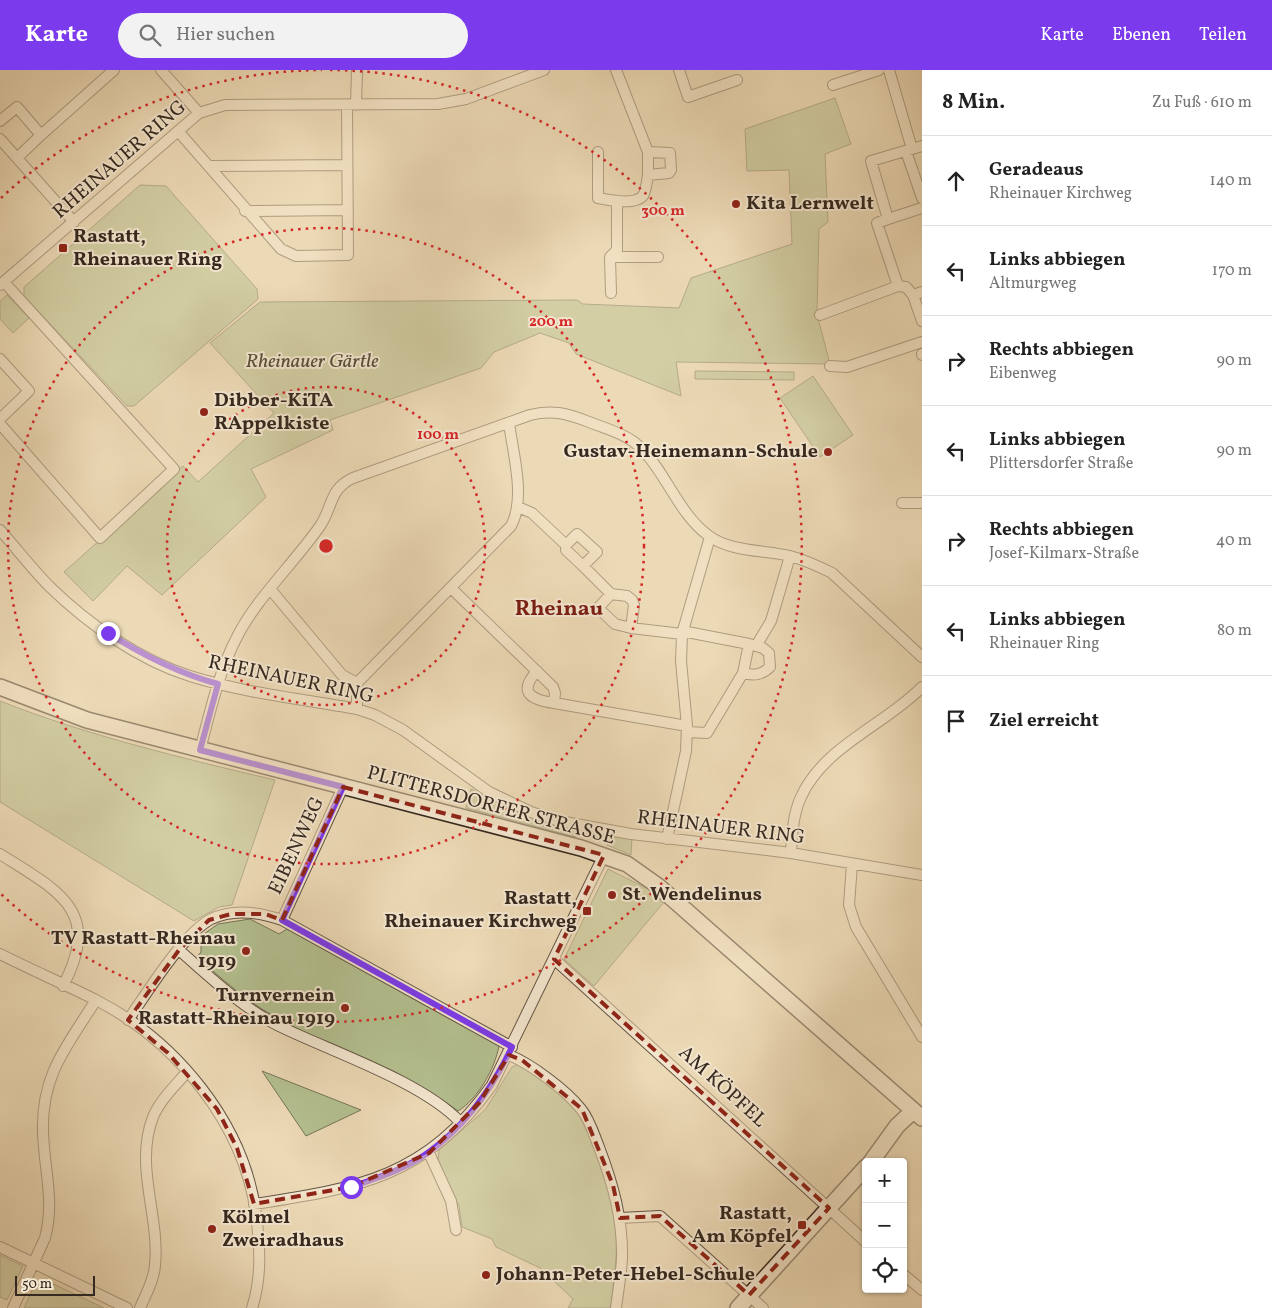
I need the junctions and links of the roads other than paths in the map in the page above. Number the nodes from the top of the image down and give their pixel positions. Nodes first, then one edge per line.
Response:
1 (114, 70) edge
2 (161, 70) edge
3 (356, 70) edge
4 (544, 70) edge
5 (616, 70) edge
6 (679, 70) edge
7 (879, 70) edge
8 (889, 70) edge
9 (172, 75) edge
10 (737, 80) dead end
11 (833, 85) dead end
12 (352, 105) junction
13 (199, 113) junction
14 (0, 121) edge
15 (178, 131) junction
16 (41, 135) junction
17 (0, 139) edge
18 (913, 149) edge
19 (598, 152) dead end
20 (648, 152) junction
21 (16, 158) junction
22 (347, 165) junction
23 (209, 166) junction
24 (648, 175) junction
25 (922, 198) edge
26 (617, 201) junction
27 (922, 208) edge
28 (348, 210) junction
29 (245, 211) junction
30 (888, 218) junction
31 (74, 222) junction
32 (610, 257) junction
33 (658, 257) dead end
34 (2, 284) edge
35 (898, 286) junction
36 (611, 292) dead end
37 (918, 293) edge
38 (820, 315) dead end
39 (922, 321) edge
40 (922, 342) edge
41 (0, 359) edge
42 (830, 366) dead end
43 (0, 419) edge
44 (509, 422) junction
45 (0, 424) edge
46 (902, 503) dead end
47 (922, 503) edge
48 (518, 507) junction
49 (0, 530) edge
50 (710, 537) junction
51 (566, 545) junction
52 (790, 556) junction
53 (582, 566) junction
54 (451, 588) junction
55 (270, 590) junction
56 (611, 594) junction
57 (631, 628) junction
58 (682, 632) junction
59 (753, 645) junction
60 (922, 657) edge
61 (537, 671) junction
62 (743, 673) junction
63 (357, 683) junction
64 (218, 684) junction
65 (0, 687) edge
66 (922, 687) edge
67 (554, 703) junction
68 (357, 709) junction
69 (687, 729) junction
70 (200, 750) junction
71 (343, 787) junction
72 (667, 839) junction
73 (790, 853) junction
74 (0, 854) edge
75 (604, 855) junction
76 (852, 864) junction
77 (922, 875) edge
78 (282, 920) junction
79 (179, 950) junction
80 (0, 954) edge
81 (554, 959) junction
82 (64, 986) junction
83 (96, 1000) junction
84 (128, 1020) junction
85 (922, 1037) edge
86 (510, 1051) junction
87 (187, 1072) junction
88 (920, 1114) edge
89 (460, 1122) junction
90 (429, 1152) junction
91 (874, 1158) edge
92 (862, 1171) edge
93 (254, 1204) junction
94 (829, 1208) junction
95 (620, 1218) junction
96 (456, 1230) dead end
97 (862, 1238) edge
98 (0, 1247) edge
99 (34, 1263) junction
100 (907, 1277) edge
101 (922, 1290) edge
102 (749, 1295) junction
103 (13, 1308) edge
104 (127, 1308) edge
105 (140, 1308) edge
106 (252, 1308) edge
107 (616, 1308) edge
108 (738, 1308) edge
109 (763, 1308) edge

1 - 16 street
2 - 9 street
3 - 12 street
4 - 12 street, RHEINAUER RING
5 - 20 street
6 - 10 street
7 - 11 street
8 - 18 street
9 - 13 street
12 - 13 street, RHEINAUER RING
12 - 22 street
13 - 15 street, RHEINAUER RING
14 - 16 street
15 - 23 street
15 - 31 street, RHEINAUER RING
16 - 21 street
17 - 21 street
18 - 25 street
18 - 30 street
19 - 26 street
20 - 24 street
20 - 24 street
21 - 31 street
22 - 23 street
22 - 28 street
23 - 29 street
24 - 26 street
26 - 32 street
27 - 30 street
28 - 29 street
28 - 29 street
30 - 35 street
31 - 34 street, RHEINAUER RING
32 - 33 street
32 - 36 street
34 - 45 street
35 - 37 street
35 - 38 street
37 - 39 street
40 - 42 street
41 - 43 street
44 - 48 street
44 - 50 street
44 - 55 street
46 - 47 street
48 - 51 street
48 - 54 street
49 - 64 street, RHEINAUER RING
50 - 52 street
50 - 58 street
51 - 53 street
51 - 53 street
52 - 59 street
52 - 60 street
53 - 56 street
54 - 61 street
54 - 63 street
55 - 63 street
55 - 64 street
56 - 57 street
56 - 57 street
57 - 58 street
58 - 59 street
58 - 69 street
59 - 62 street
59 - 62 street
61 - 67 street
61 - 67 street
62 - 69 street
63 - 68 street
64 - 68 street, RHEINAUER RING
64 - 70 street
65 - 70 street, PLITTERSDORFER STRASSE
66 - 73 street
67 - 69 street
68 - 72 street, RHEINAUER RING
69 - 72 street
70 - 71 street, PLITTERSDORFER STRASSE
71 - 75 street, PLITTERSDORFER STRASSE
71 - 78 street, EIBENWEG
72 - 73 street, RHEINAUER RING
73 - 76 street, RHEINAUER RING
74 - 82 street
75 - 81 street
75 - 88 street, PLITTERSDORFER STRASSE
76 - 77 street, RHEINAUER RING
76 - 85 street
78 - 79 street
78 - 86 street
79 - 84 street
79 - 89 street
80 - 82 street
81 - 86 street
81 - 94 street, AM KÖPFEL
82 - 83 street
83 - 84 street
83 - 99 street
84 - 87 street
86 - 89 street
86 - 95 street
87 - 93 street
87 - 105 street
88 - 91 street
89 - 90 street
90 - 93 street
90 - 96 street
92 - 94 street
93 - 106 street
94 - 97 street, AM KÖPFEL
94 - 102 street
95 - 102 street
95 - 107 street
98 - 99 street
99 - 103 street
99 - 104 street
100 - 101 street
102 - 108 street
102 - 109 street

